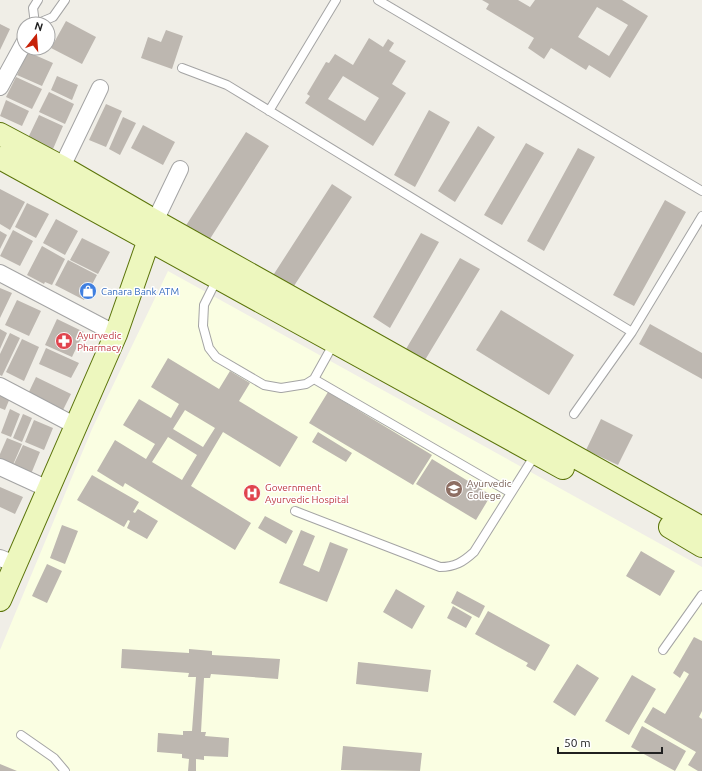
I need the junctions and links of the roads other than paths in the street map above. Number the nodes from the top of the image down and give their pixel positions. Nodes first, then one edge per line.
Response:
1 (38, 0) edge
2 (64, 0) edge
3 (336, 0) edge
4 (378, 0) edge
5 (34, 16) edge
6 (54, 16) edge
7 (17, 56) edge
8 (182, 68) dead end
9 (0, 87) edge
10 (100, 88) dead end
11 (269, 111) junction
12 (0, 134) edge
13 (0, 158) edge
14 (62, 167) junction
15 (180, 169) dead end
16 (52, 187) junction
17 (702, 191) edge
18 (702, 216) edge
19 (152, 231) junction
20 (0, 274) edge
21 (217, 279) junction
22 (632, 332) junction
23 (116, 334) junction
24 (335, 343) junction
25 (314, 379) junction
26 (0, 386) edge
27 (574, 414) dead end
28 (76, 426) junction
29 (541, 447) junction
30 (0, 467) edge
31 (48, 489) junction
32 (510, 493) junction
33 (295, 511) dead end
34 (702, 528) edge
35 (702, 546) edge
36 (7, 561) edge
37 (702, 595) edge
38 (0, 600) edge
39 (663, 650) dead end
40 (21, 735) dead end
41 (65, 771) edge

1 - 5 lane
2 - 6 lane
3 - 11 lane
4 - 17 lane
7 - 9 street
8 - 11 lane
10 - 14 street
11 - 22 lane
12 - 14 main road
13 - 16 main road
14 - 16 street
14 - 19 main road
15 - 19 street
16 - 19 main road
18 - 22 lane
19 - 21 main road
19 - 23 main road
19 - 29 main road
20 - 23 street
21 - 24 main road
21 - 25 lane
22 - 27 lane
23 - 28 main road
24 - 25 lane
24 - 29 main road
25 - 32 lane
26 - 28 street
28 - 31 main road
29 - 32 lane
29 - 34 main road
29 - 35 main road
30 - 31 street
31 - 36 main road
32 - 33 lane
36 - 38 main road
37 - 39 lane
40 - 41 lane

